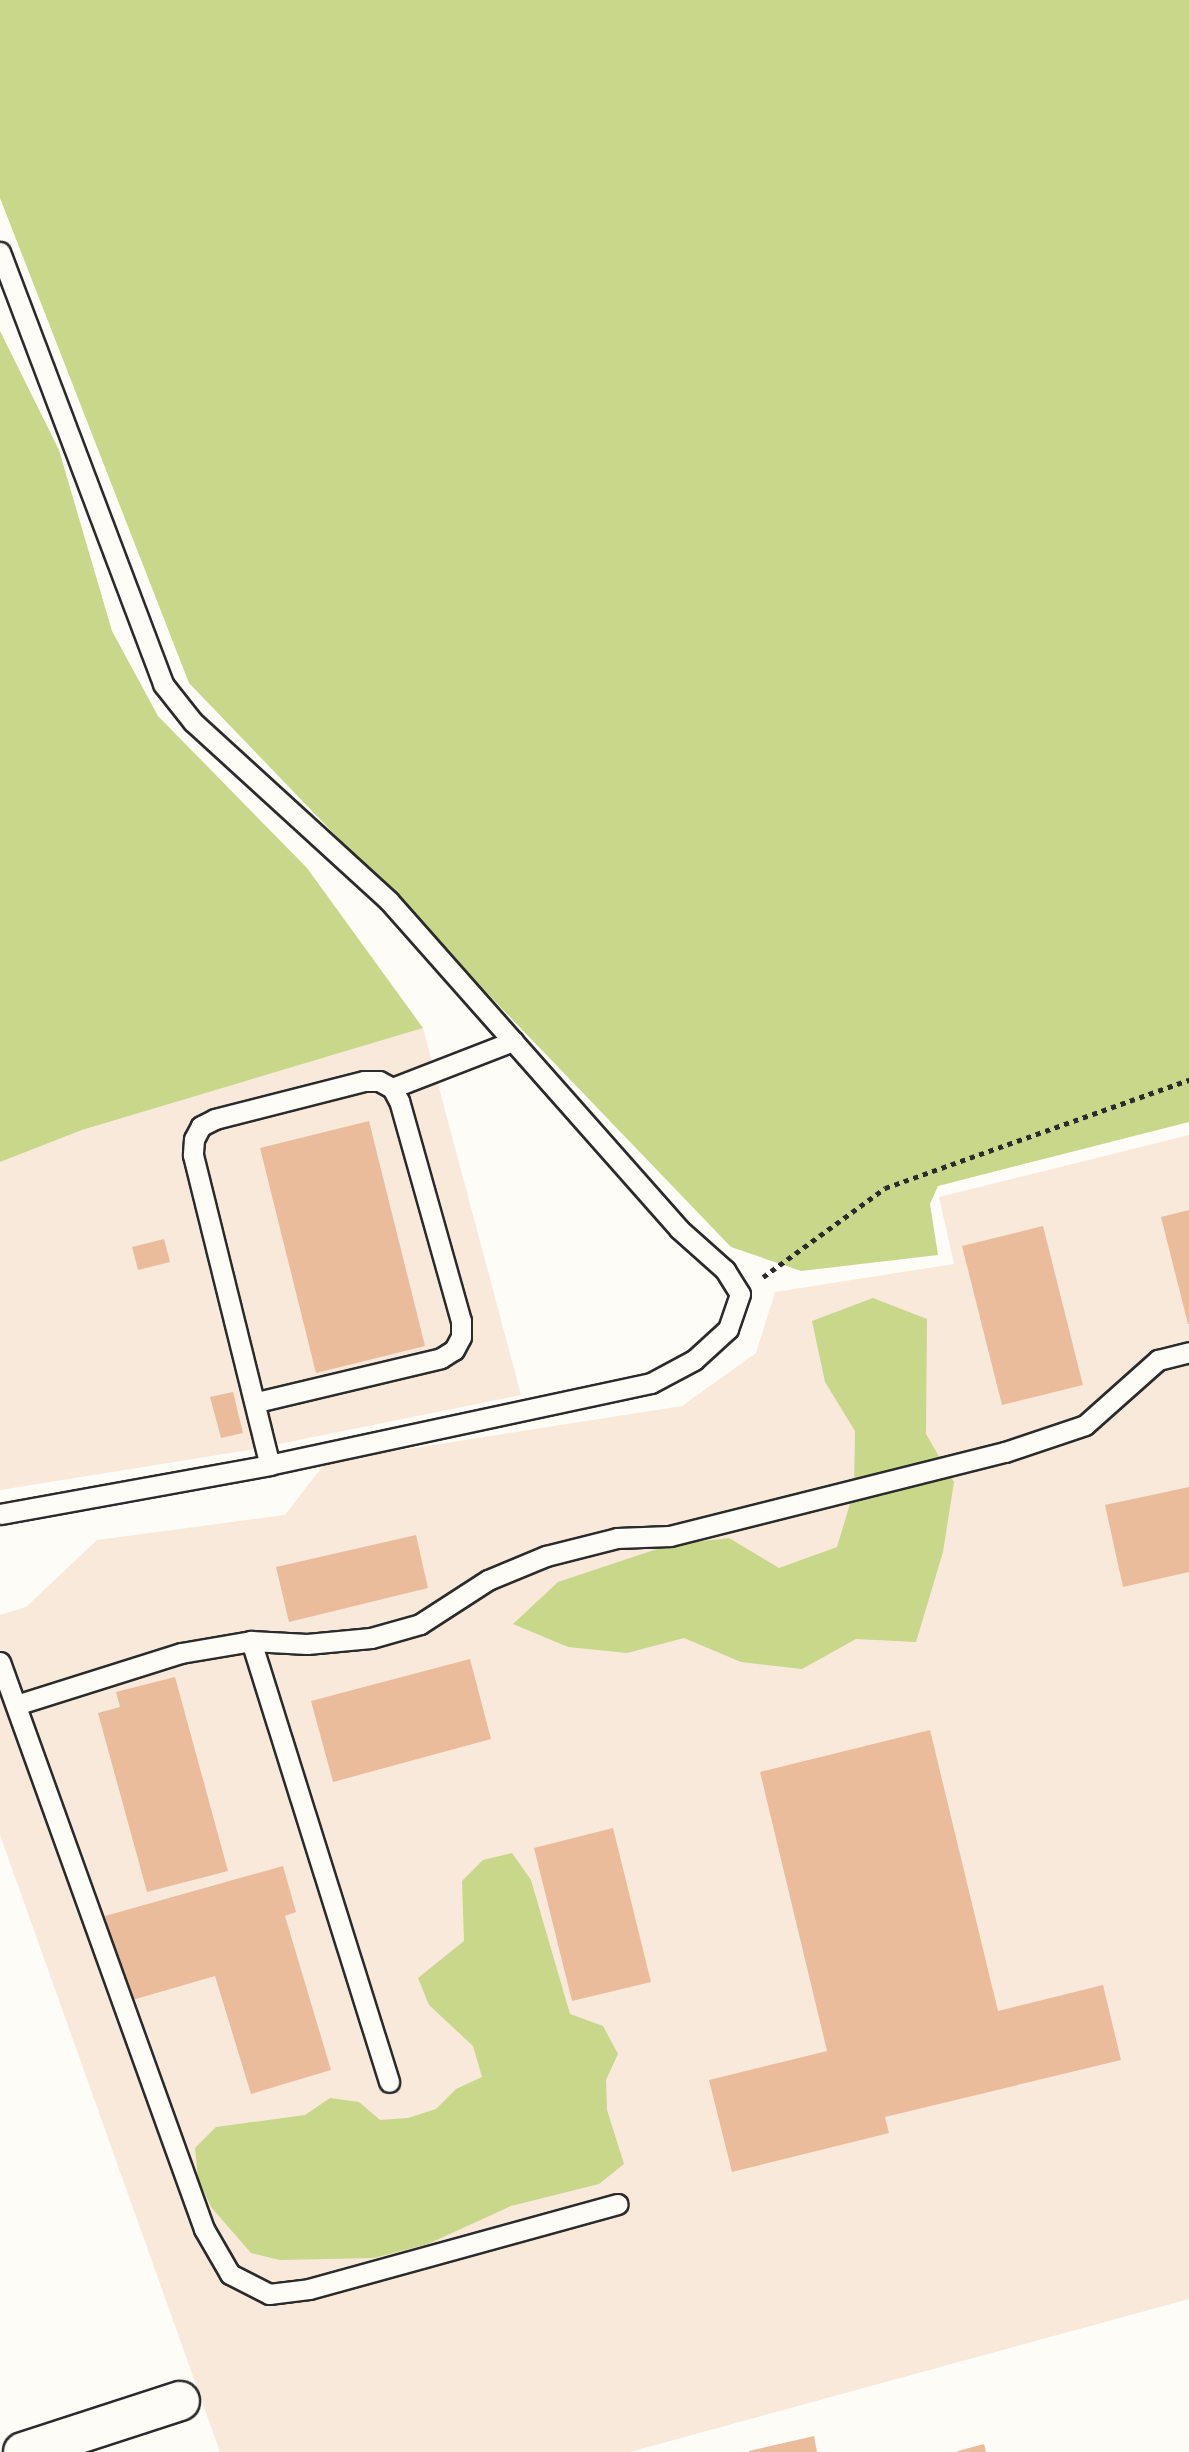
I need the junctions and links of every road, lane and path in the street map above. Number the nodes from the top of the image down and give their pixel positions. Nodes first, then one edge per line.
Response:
1 (0, 252) edge
2 (513, 1041) junction
3 (1189, 1080) edge
4 (392, 1088) junction
5 (740, 1294) junction
6 (1189, 1352) edge
7 (257, 1402) junction
8 (270, 1465) junction
9 (0, 1514) edge
10 (251, 1641) junction
11 (0, 1662) edge
12 (16, 1705) junction
13 (389, 2082) dead end
14 (617, 2204) dead end
15 (180, 2401) dead end
16 (23, 2452) edge

1 - 2 lane
2 - 4 lane
2 - 5 lane
3 - 5 path
4 - 7 lane
4 - 7 lane
5 - 8 lane
6 - 10 lane
7 - 8 lane
8 - 9 lane
10 - 12 lane
10 - 13 lane
11 - 12 lane
12 - 14 lane
15 - 16 street

